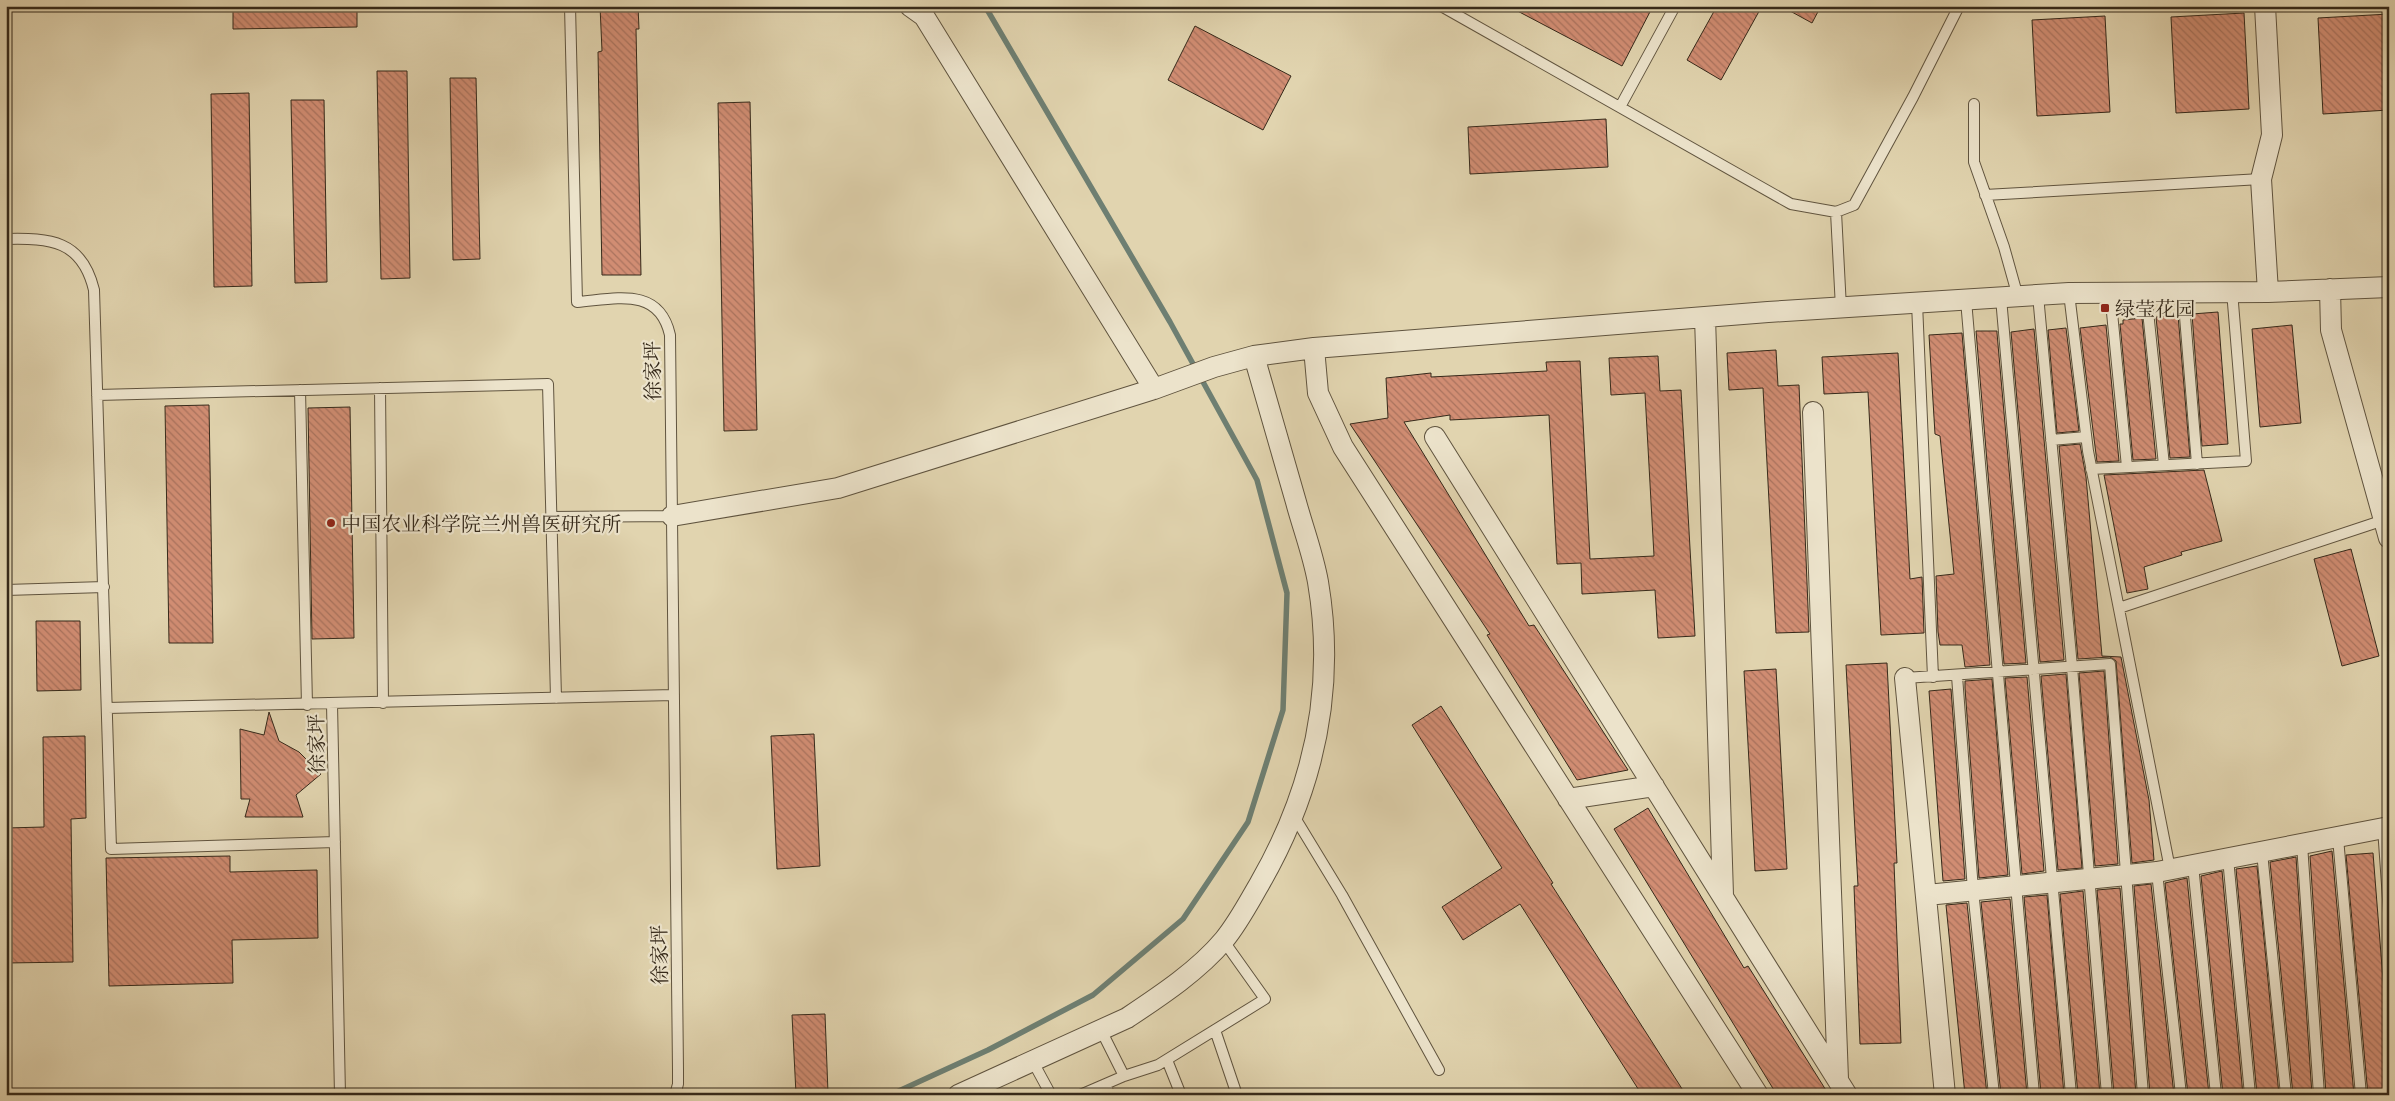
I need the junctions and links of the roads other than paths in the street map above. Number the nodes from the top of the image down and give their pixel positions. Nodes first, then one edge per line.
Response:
1 (570, 6) edge
2 (910, 6) edge
3 (1441, 6) edge
4 (1675, 6) edge
5 (1959, 6) edge
6 (2265, 6) edge
7 (1974, 104) dead end
8 (1620, 107) junction
9 (2261, 180) junction
10 (1985, 194) junction
11 (1836, 212) junction
12 (6, 239) edge
13 (2389, 286) edge
14 (2330, 289) junction
15 (2232, 291) junction
16 (2110, 292) junction
17 (2146, 292) junction
18 (2183, 292) junction
19 (2268, 292) junction
20 (2069, 293) junction
21 (2038, 295) junction
22 (2009, 297) junction
23 (1966, 300) junction
24 (1917, 303) junction
25 (1841, 308) junction
26 (1705, 317) junction
27 (1314, 348) junction
28 (1254, 356) junction
29 (380, 388) junction
30 (1154, 389) junction
31 (300, 390) junction
32 (97, 395) junction
33 (1813, 412) dead end
34 (1435, 436) dead end
35 (2086, 436) junction
36 (2051, 440) junction
37 (2197, 464) junction
38 (2164, 465) junction
39 (2127, 467) junction
40 (2092, 469) junction
41 (672, 516) junction
42 (551, 518) junction
43 (2386, 529) edge
44 (104, 587) junction
45 (6, 590) edge
46 (2119, 608) junction
47 (2072, 667) junction
48 (2034, 670) junction
49 (1997, 673) junction
50 (1957, 676) junction
51 (1933, 677) junction
52 (1905, 678) joint
53 (674, 695) junction
54 (556, 698) junction
55 (383, 703) junction
56 (332, 704) junction
57 (306, 705) junction
58 (107, 708) junction
59 (1654, 786) junction
60 (1568, 799) junction
61 (1294, 816) junction
62 (2386, 828) edge
63 (2338, 838) junction
64 (335, 842) junction
65 (2302, 844) junction
66 (2262, 852) junction
67 (2228, 858) junction
68 (2193, 865) junction
69 (2163, 870) junction
70 (2126, 875) junction
71 (2089, 878) junction
72 (2052, 882) junction
73 (2015, 886) junction
74 (1973, 890) junction
75 (1927, 895) junction
76 (1723, 897) junction
77 (2389, 913) edge
78 (1223, 940) junction
79 (1101, 1030) junction
80 (1215, 1030) junction
81 (1032, 1060) junction
82 (1167, 1060) junction
83 (1440, 1070) dead end
84 (1124, 1076) junction
85 (1106, 1084) junction
86 (1843, 1088) edge
87 (340, 1095) edge
88 (675, 1095) edge
89 (958, 1095) edge
90 (1051, 1095) edge
91 (1080, 1095) edge
92 (1109, 1095) edge
93 (1181, 1095) edge
94 (1237, 1095) edge
95 (1758, 1095) edge
96 (1945, 1095) edge
97 (1994, 1095) edge
98 (2034, 1095) edge
99 (2071, 1095) edge
100 (2107, 1095) edge
101 (2143, 1095) edge
102 (2181, 1095) edge
103 (2216, 1095) edge
104 (2250, 1095) edge
105 (2286, 1095) edge
106 (2319, 1095) edge
107 (2361, 1095) edge

1 - 41 lane, 徐家坪
2 - 30 street
3 - 8 lane
4 - 8 lane
5 - 11 lane
6 - 9 street
7 - 10 lane
8 - 11 lane
9 - 10 lane
9 - 19 street
10 - 22 lane
11 - 25 lane
12 - 32 lane
13 - 14 street
14 - 19 street
14 - 43 street
15 - 18 street
15 - 19 street
15 - 37 lane
16 - 17 street
16 - 20 street
16 - 39 lane
17 - 18 street
17 - 38 lane
18 - 37 lane
20 - 21 street
20 - 35 lane
21 - 22 street
21 - 36 lane
22 - 23 street
22 - 48 lane
23 - 24 street
23 - 49 lane
24 - 25 street
24 - 51 lane
25 - 26 street
26 - 27 street
26 - 76 street
27 - 28 street
27 - 60 street
28 - 30 street
28 - 61 street
29 - 31 lane
29 - 42 lane
29 - 55 lane
30 - 41 street
31 - 32 lane
31 - 57 lane
32 - 44 lane
33 - 86 street
34 - 59 street
35 - 36 lane
35 - 40 lane
36 - 47 lane
37 - 38 lane
38 - 39 lane
39 - 40 lane
40 - 46 lane
41 - 42 lane
41 - 53 lane, 徐家坪
42 - 54 lane
43 - 46 lane
44 - 45 lane
44 - 58 lane
46 - 69 lane
47 - 48 lane
47 - 70 lane
47 - 71 lane
48 - 49 lane
48 - 72 lane
49 - 50 lane
49 - 73 lane
50 - 51 lane
50 - 74 lane
51 - 52 lane
52 - 75 street
53 - 54 lane, 徐家坪
53 - 88 lane, 徐家坪
54 - 55 lane, 徐家坪
55 - 56 lane, 徐家坪
56 - 57 lane
56 - 64 lane, 徐家坪
57 - 58 lane
58 - 64 lane
59 - 60 street
59 - 76 street
60 - 95 street
61 - 78 street
61 - 83 lane
62 - 63 street
62 - 77 lane
63 - 65 street
63 - 107 lane
64 - 87 lane, 徐家坪
65 - 66 street
65 - 106 lane
66 - 67 street
66 - 105 lane
67 - 68 street
67 - 104 lane
68 - 69 street
68 - 103 lane
69 - 70 street
69 - 102 lane
70 - 71 street
70 - 101 lane
71 - 72 street
71 - 100 lane
72 - 73 street
72 - 99 lane
73 - 74 street
73 - 98 lane
74 - 75 street
74 - 97 lane
75 - 96 street
76 - 86 street
78 - 79 street
78 - 80 lane
79 - 81 street
79 - 84 lane
80 - 82 lane
80 - 94 lane
81 - 89 street
81 - 90 lane
82 - 84 lane
82 - 93 lane
84 - 85 lane
85 - 91 lane
85 - 92 lane

